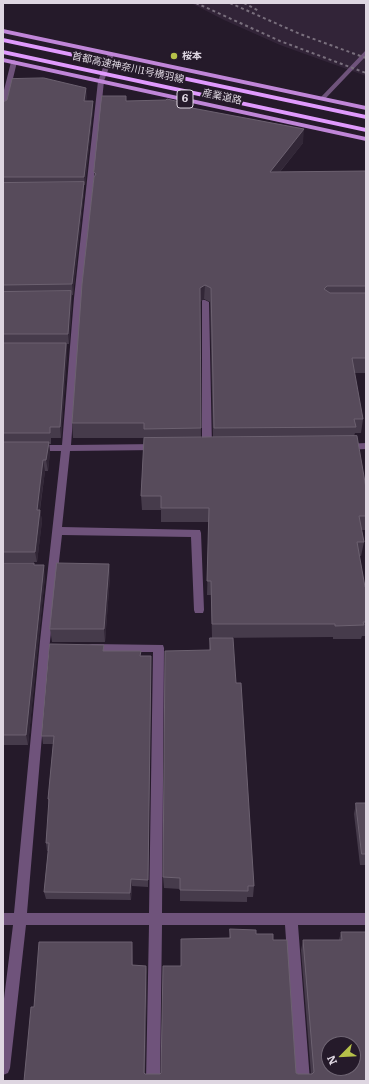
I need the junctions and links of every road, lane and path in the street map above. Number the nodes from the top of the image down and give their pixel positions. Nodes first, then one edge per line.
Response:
1 (3, 31) edge
2 (3, 40) edge
3 (3, 52) edge
4 (366, 52) edge
5 (111, 54) junction
6 (3, 60) edge
7 (14, 62) junction
8 (101, 81) junction
9 (322, 98) junction
10 (3, 106) edge
11 (366, 108) edge
12 (366, 117) edge
13 (366, 130) edge
14 (366, 139) edge
15 (205, 302) dead end
16 (334, 446) edge
17 (366, 446) edge
18 (168, 447) edge
19 (207, 447) edge
20 (26, 448) edge
21 (66, 448) junction
22 (57, 531) junction
23 (199, 610) dead end
24 (83, 648) edge
25 (3, 919) edge
26 (20, 919) junction
27 (291, 919) junction
28 (366, 919) edge
29 (156, 920) junction
30 (3, 1068) edge
31 (153, 1081) edge
32 (303, 1081) edge

1 - 5 main road, 産業道路
2 - 12 highway, 首都高速神奈川1号横羽線
3 - 13 highway, 首都高速神奈川1号横羽線
4 - 9 street
5 - 8 street
5 - 9 main road, 産業道路
6 - 7 main road, 産業道路 / 6
7 - 8 main road, 産業道路 / 6
7 - 10 street
8 - 14 main road, 産業道路 / 6
8 - 21 street
9 - 11 main road, 産業道路
15 - 19 street
16 - 17 street
18 - 21 street
20 - 21 street
21 - 22 street
22 - 23 street
22 - 26 street
24 - 29 street
25 - 26 street
26 - 29 street
26 - 30 street
27 - 28 street
27 - 29 street
27 - 32 street
29 - 31 street

